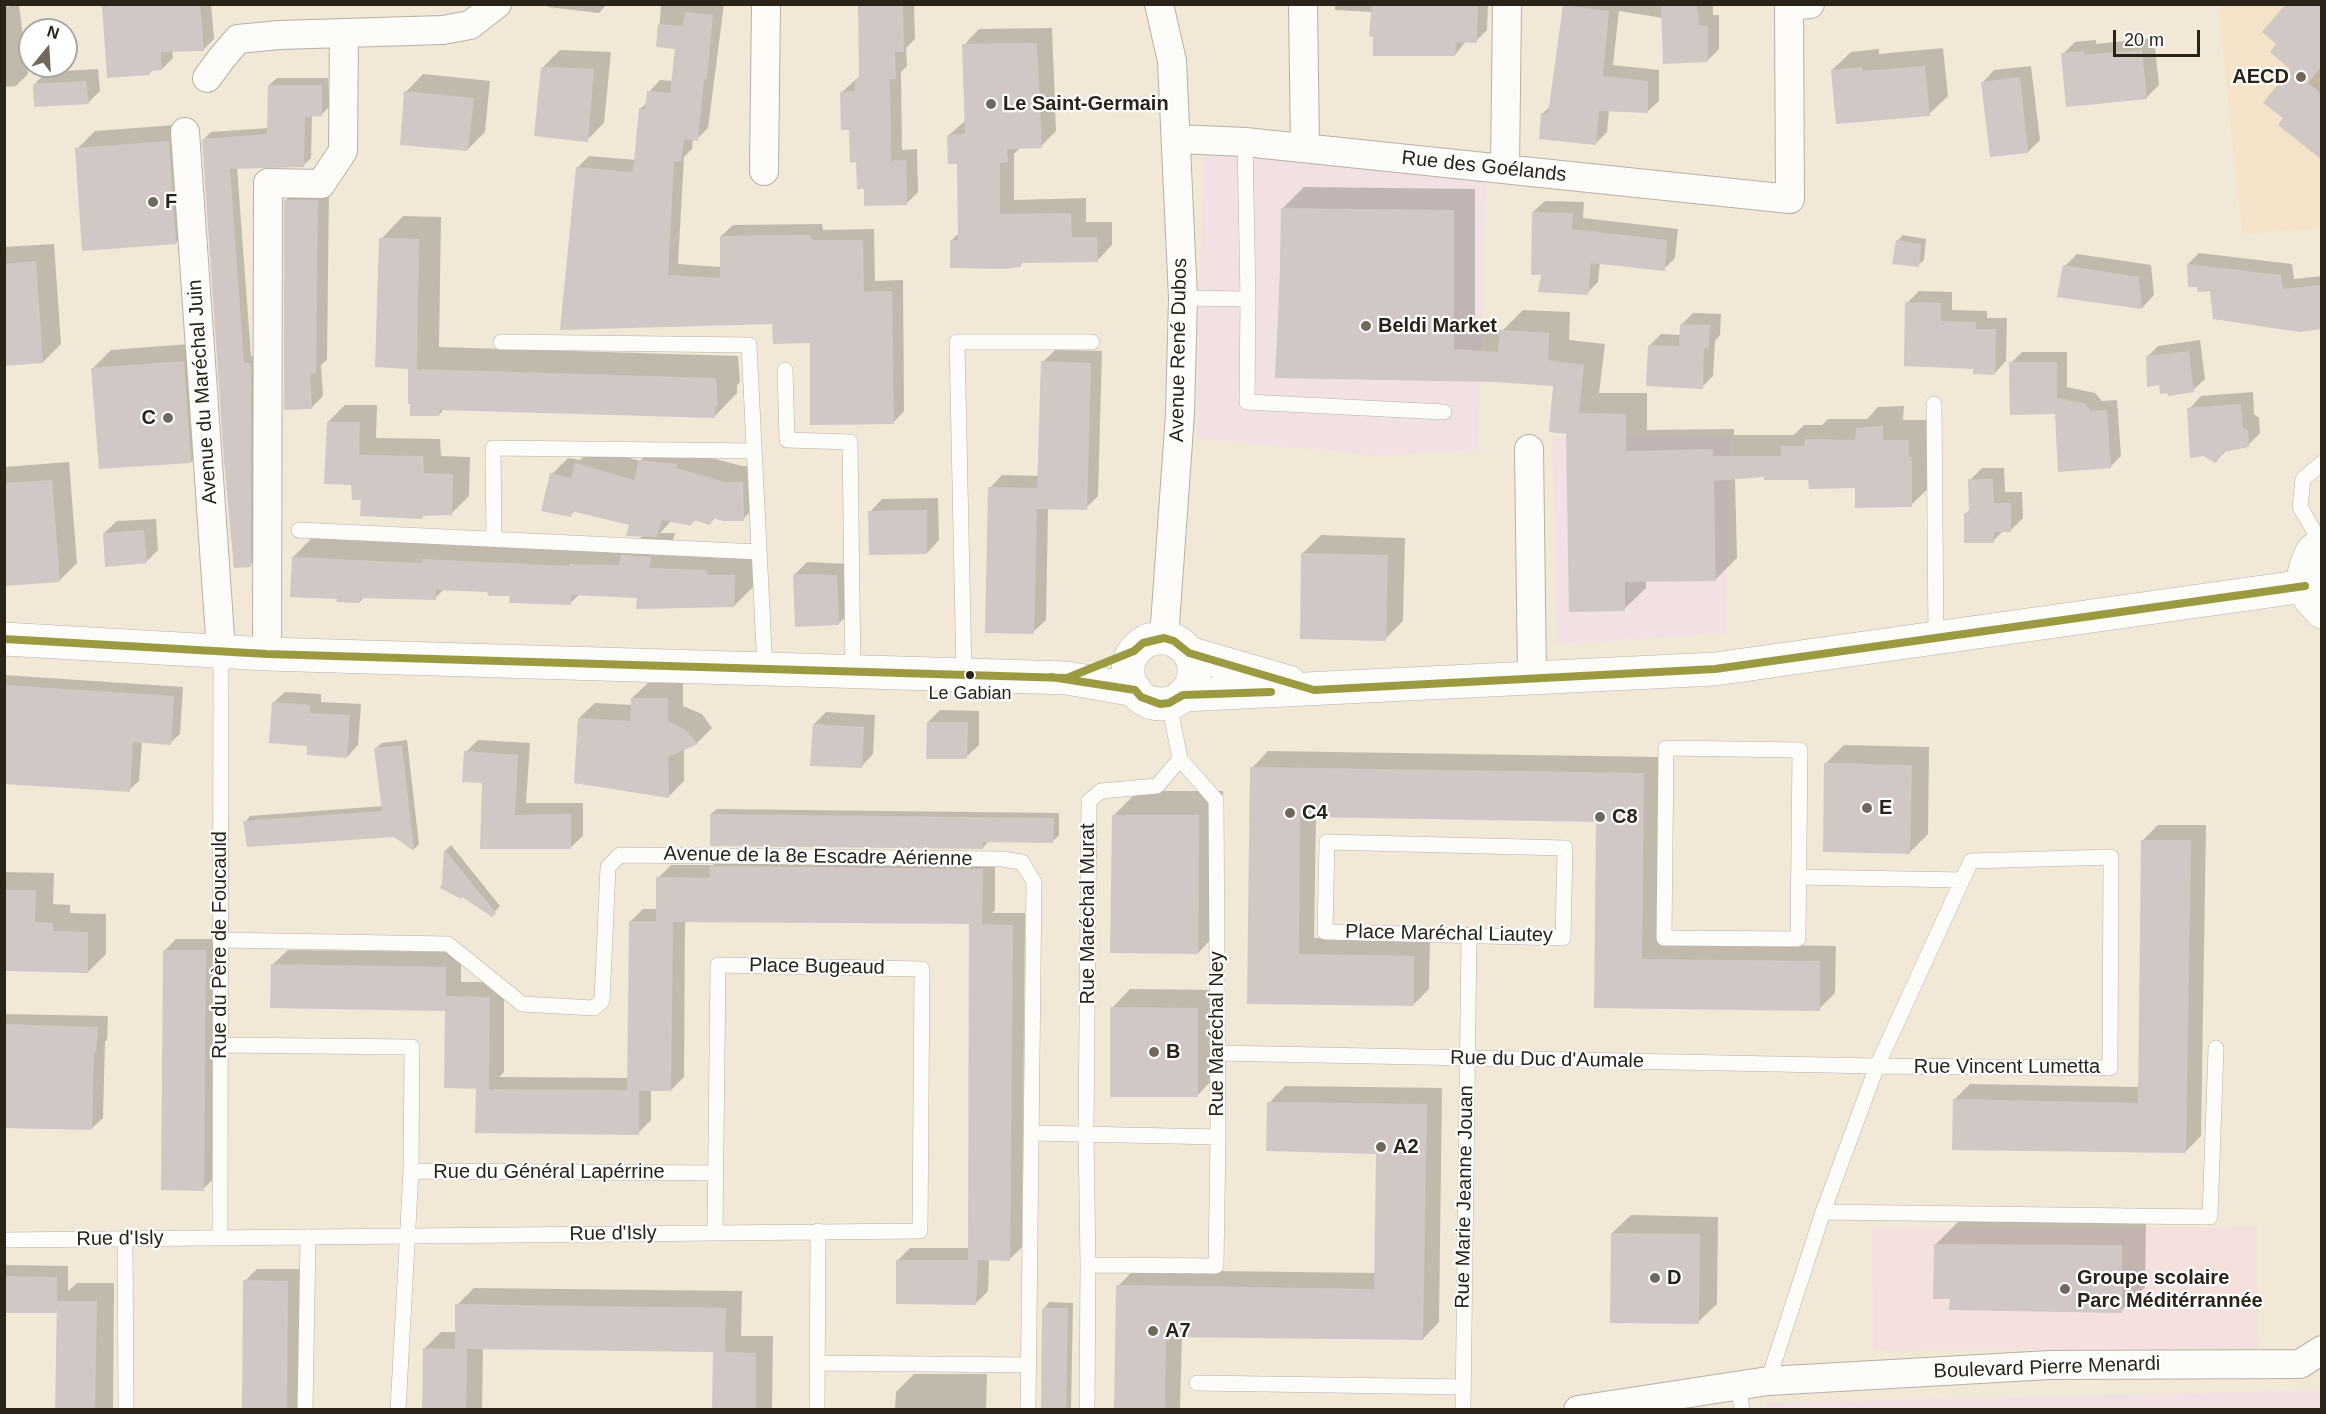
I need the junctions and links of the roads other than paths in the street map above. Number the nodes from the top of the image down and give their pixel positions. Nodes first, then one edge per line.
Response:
1 (497, 4) edge
2 (766, 4) edge
3 (1159, 4) edge
4 (1180, 4) edge
5 (1303, 4) edge
6 (1507, 4) edge
7 (1810, 4) edge
8 (344, 34) junction
9 (1172, 62) junction
10 (207, 78) dead end
11 (185, 132) dead end
12 (1177, 139) junction
13 (1245, 142) junction
14 (1305, 148) junction
15 (1505, 169) junction
16 (765, 171) dead end
17 (1183, 297) junction
18 (1248, 299) junction
19 (501, 342) dead end
20 (1092, 342) dead end
21 (785, 369) dead end
22 (1934, 404) dead end
23 (1444, 412) dead end
24 (1529, 449) dead end
25 (754, 451) junction
26 (2322, 463) edge
27 (299, 530) dead end
28 (494, 539) junction
29 (2321, 543) edge
30 (759, 552) junction
31 (2313, 599) edge
32 (1936, 638) junction
33 (4, 639) edge
34 (1177, 646) junction
35 (221, 651) junction
36 (1134, 651) junction
37 (267, 654) junction
38 (765, 670) junction
39 (853, 672) junction
40 (964, 673) junction
41 (1067, 678) junction
42 (1532, 678) junction
43 (1134, 690) junction
44 (1314, 690) junction
45 (1176, 699) junction
46 (1180, 759) junction
47 (1798, 877) junction
48 (1962, 880) junction
49 (1469, 935) junction
50 (220, 940) junction
51 (220, 1045) junction
52 (2216, 1048) dead end
53 (1218, 1053) junction
54 (1467, 1058) junction
55 (1877, 1066) junction
56 (1033, 1133) junction
57 (1086, 1134) junction
58 (1218, 1137) junction
59 (411, 1171) junction
60 (716, 1173) junction
61 (1823, 1212) junction
62 (920, 1231) joint
63 (818, 1232) junction
64 (715, 1233) junction
65 (408, 1236) junction
66 (308, 1237) junction
67 (220, 1238) junction
68 (125, 1239) junction
69 (4, 1240) edge
70 (1088, 1265) junction
71 (2322, 1350) edge
72 (817, 1363) junction
73 (1029, 1365) junction
74 (1768, 1381) junction
75 (1197, 1383) dead end
76 (1463, 1387) junction
77 (1740, 1397) edge
78 (126, 1410) edge
79 (306, 1410) edge
80 (398, 1410) edge
81 (817, 1410) edge
82 (1028, 1410) edge
83 (1087, 1410) edge
84 (1462, 1410) edge
85 (1578, 1410) edge

1 - 8 street
2 - 16 street
3 - 9 street, Avenue René Dubos
4 - 9 street, Avenue René Dubos
5 - 14 street
6 - 15 street
7 - 15 street, Rue des Goélands
8 - 10 street
8 - 37 street
9 - 12 street, Avenue René Dubos
11 - 35 street, Avenue du Maréchal Juin
12 - 13 street, Rue des Goélands
12 - 17 street, Avenue René Dubos
13 - 14 street, Rue des Goélands
13 - 18 lane
14 - 15 street, Rue des Goélands
17 - 18 lane
17 - 34 street, Avenue René Dubos
18 - 23 lane
19 - 25 lane
20 - 40 lane
21 - 39 lane
22 - 32 lane
24 - 42 street
25 - 28 lane
25 - 30 lane
26 - 29 lane
27 - 28 lane
28 - 30 lane
29 - 31 main road
30 - 38 lane
31 - 32 main road
32 - 42 main road
33 - 35 main road
34 - 36 main road
34 - 44 main road
34 - 45 main road
35 - 37 main road
35 - 50 lane, Rue du Père de Foucauld
36 - 41 main road
36 - 43 main road
37 - 38 main road
38 - 39 main road
39 - 40 main road
40 - 41 main road
41 - 43 main road
42 - 44 main road
43 - 45 main road
44 - 45 main road
45 - 46 lane
46 - 53 lane, Rue Maréchal Ney
46 - 57 lane, Rue Maréchal Murat
47 - 47 lane
47 - 48 lane
48 - 55 lane
48 - 55 lane, Rue Vincent Lumetta
49 - 49 lane, Place Maréchal Liautey
49 - 54 lane, Rue Marie Jeanne Jouan
50 - 51 lane, Rue du Père de Foucauld
50 - 56 lane, Avenue de la 8e Escadre Aérienne
51 - 59 lane, Rue du Général Lapérrine
51 - 67 lane, Rue du Père de Foucauld
52 - 61 lane
53 - 54 lane, Rue du Duc d'Aumale
53 - 58 lane, Rue Maréchal Ney
54 - 55 lane, Rue du Duc d'Aumale
54 - 76 lane, Rue Marie Jeanne Jouan
55 - 61 lane
56 - 57 lane, Rue Maréchal Ney
56 - 73 lane, Avenue de la 8e Escadre Aérienne
57 - 58 lane, Rue Maréchal Ney
57 - 70 lane, Rue Maréchal Murat
58 - 70 lane
59 - 60 lane, Rue du Général Lapérrine
59 - 65 lane
60 - 62 lane, Place Bugeaud
60 - 64 lane, Place Bugeaud
61 - 74 lane
62 - 63 lane, Rue d'Isly
63 - 64 lane, Rue d'Isly
63 - 72 lane
64 - 65 lane, Rue d'Isly
65 - 66 lane, Rue d'Isly
65 - 80 lane
66 - 67 lane, Rue d'Isly
66 - 79 lane
67 - 68 lane, Rue d'Isly
68 - 69 lane, Rue d'Isly
68 - 78 lane
70 - 83 lane, Rue Maréchal Murat
71 - 74 street, Boulevard Pierre Menardi
72 - 73 lane
72 - 81 lane
73 - 82 lane, Avenue de la 8e Escadre Aérienne
74 - 77 street, Boulevard Pierre Menardi
75 - 76 lane
76 - 84 lane, Rue Marie Jeanne Jouan
77 - 85 street, Boulevard Pierre Menardi

